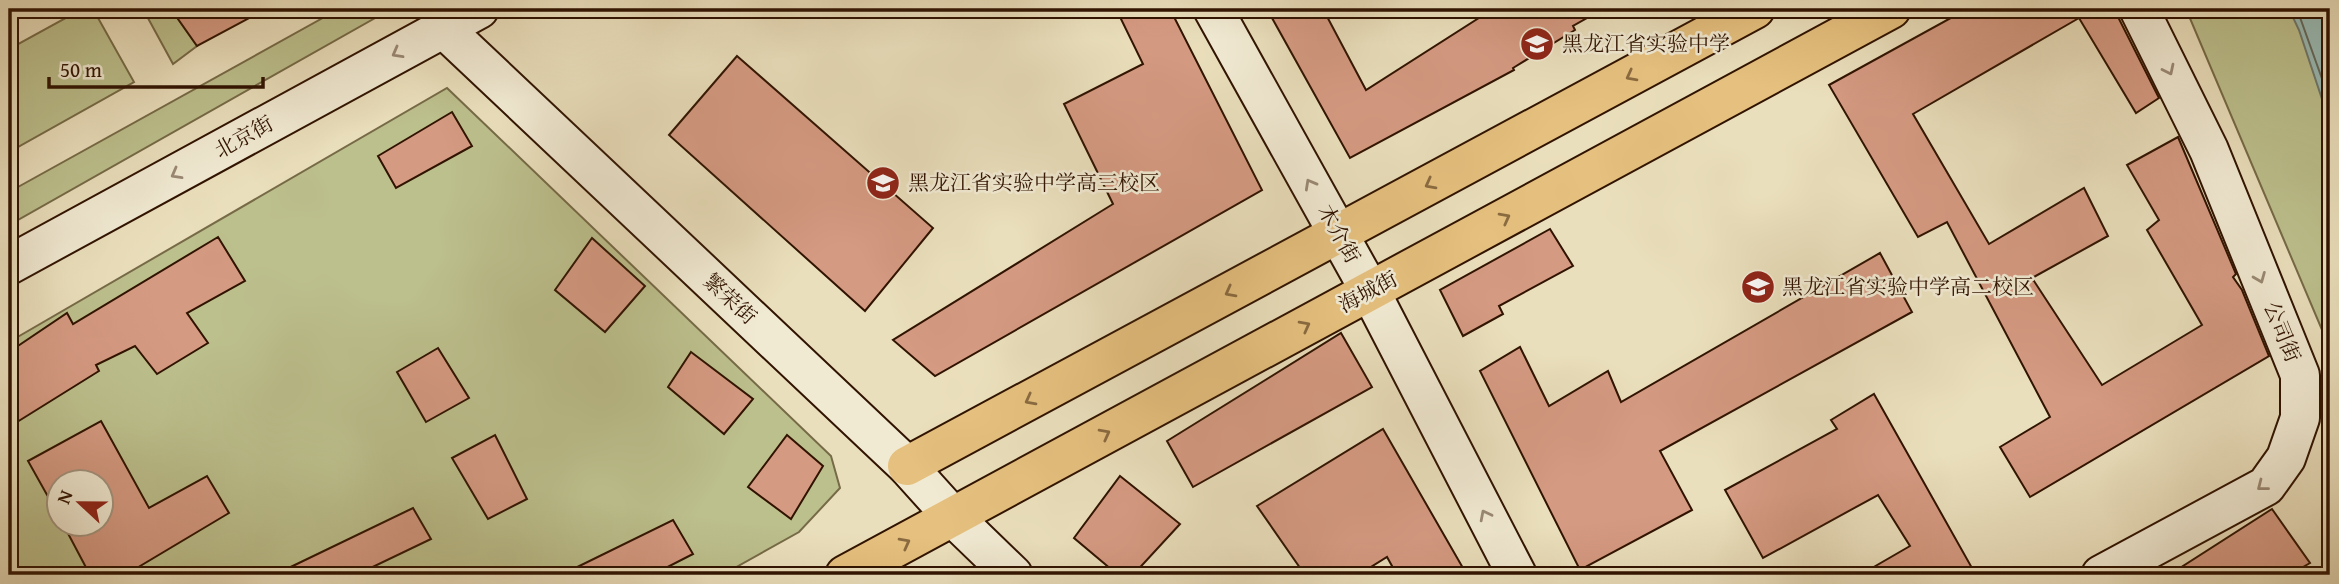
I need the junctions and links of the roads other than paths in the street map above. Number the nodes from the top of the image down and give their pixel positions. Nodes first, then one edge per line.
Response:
1 (479, 9) edge
2 (1213, 9) edge
3 (1755, 9) edge
4 (1891, 9) edge
5 (2139, 9) edge
6 (443, 28) junction
7 (1338, 234) junction
8 (9, 265) edge
9 (1370, 291) junction
10 (907, 466) junction
11 (953, 517) junction
12 (845, 575) edge
13 (1013, 575) edge
14 (1517, 575) edge
15 (2101, 575) edge

1 - 6 street, 北京街
7 -> 2 street, 木介街
3 -> 7 main road
9 -> 4 main road, 海城街
5 -> 15 street, 公司街
6 -> 8 street, 北京街
6 - 10 street, 繁荣街
7 - 9 street, 木介街
7 -> 10 main road
11 -> 9 main road, 海城街
14 -> 9 street, 木介街
10 - 11 street, 繁荣街
12 -> 11 main road, 海城街
11 - 13 street, 繁荣街

